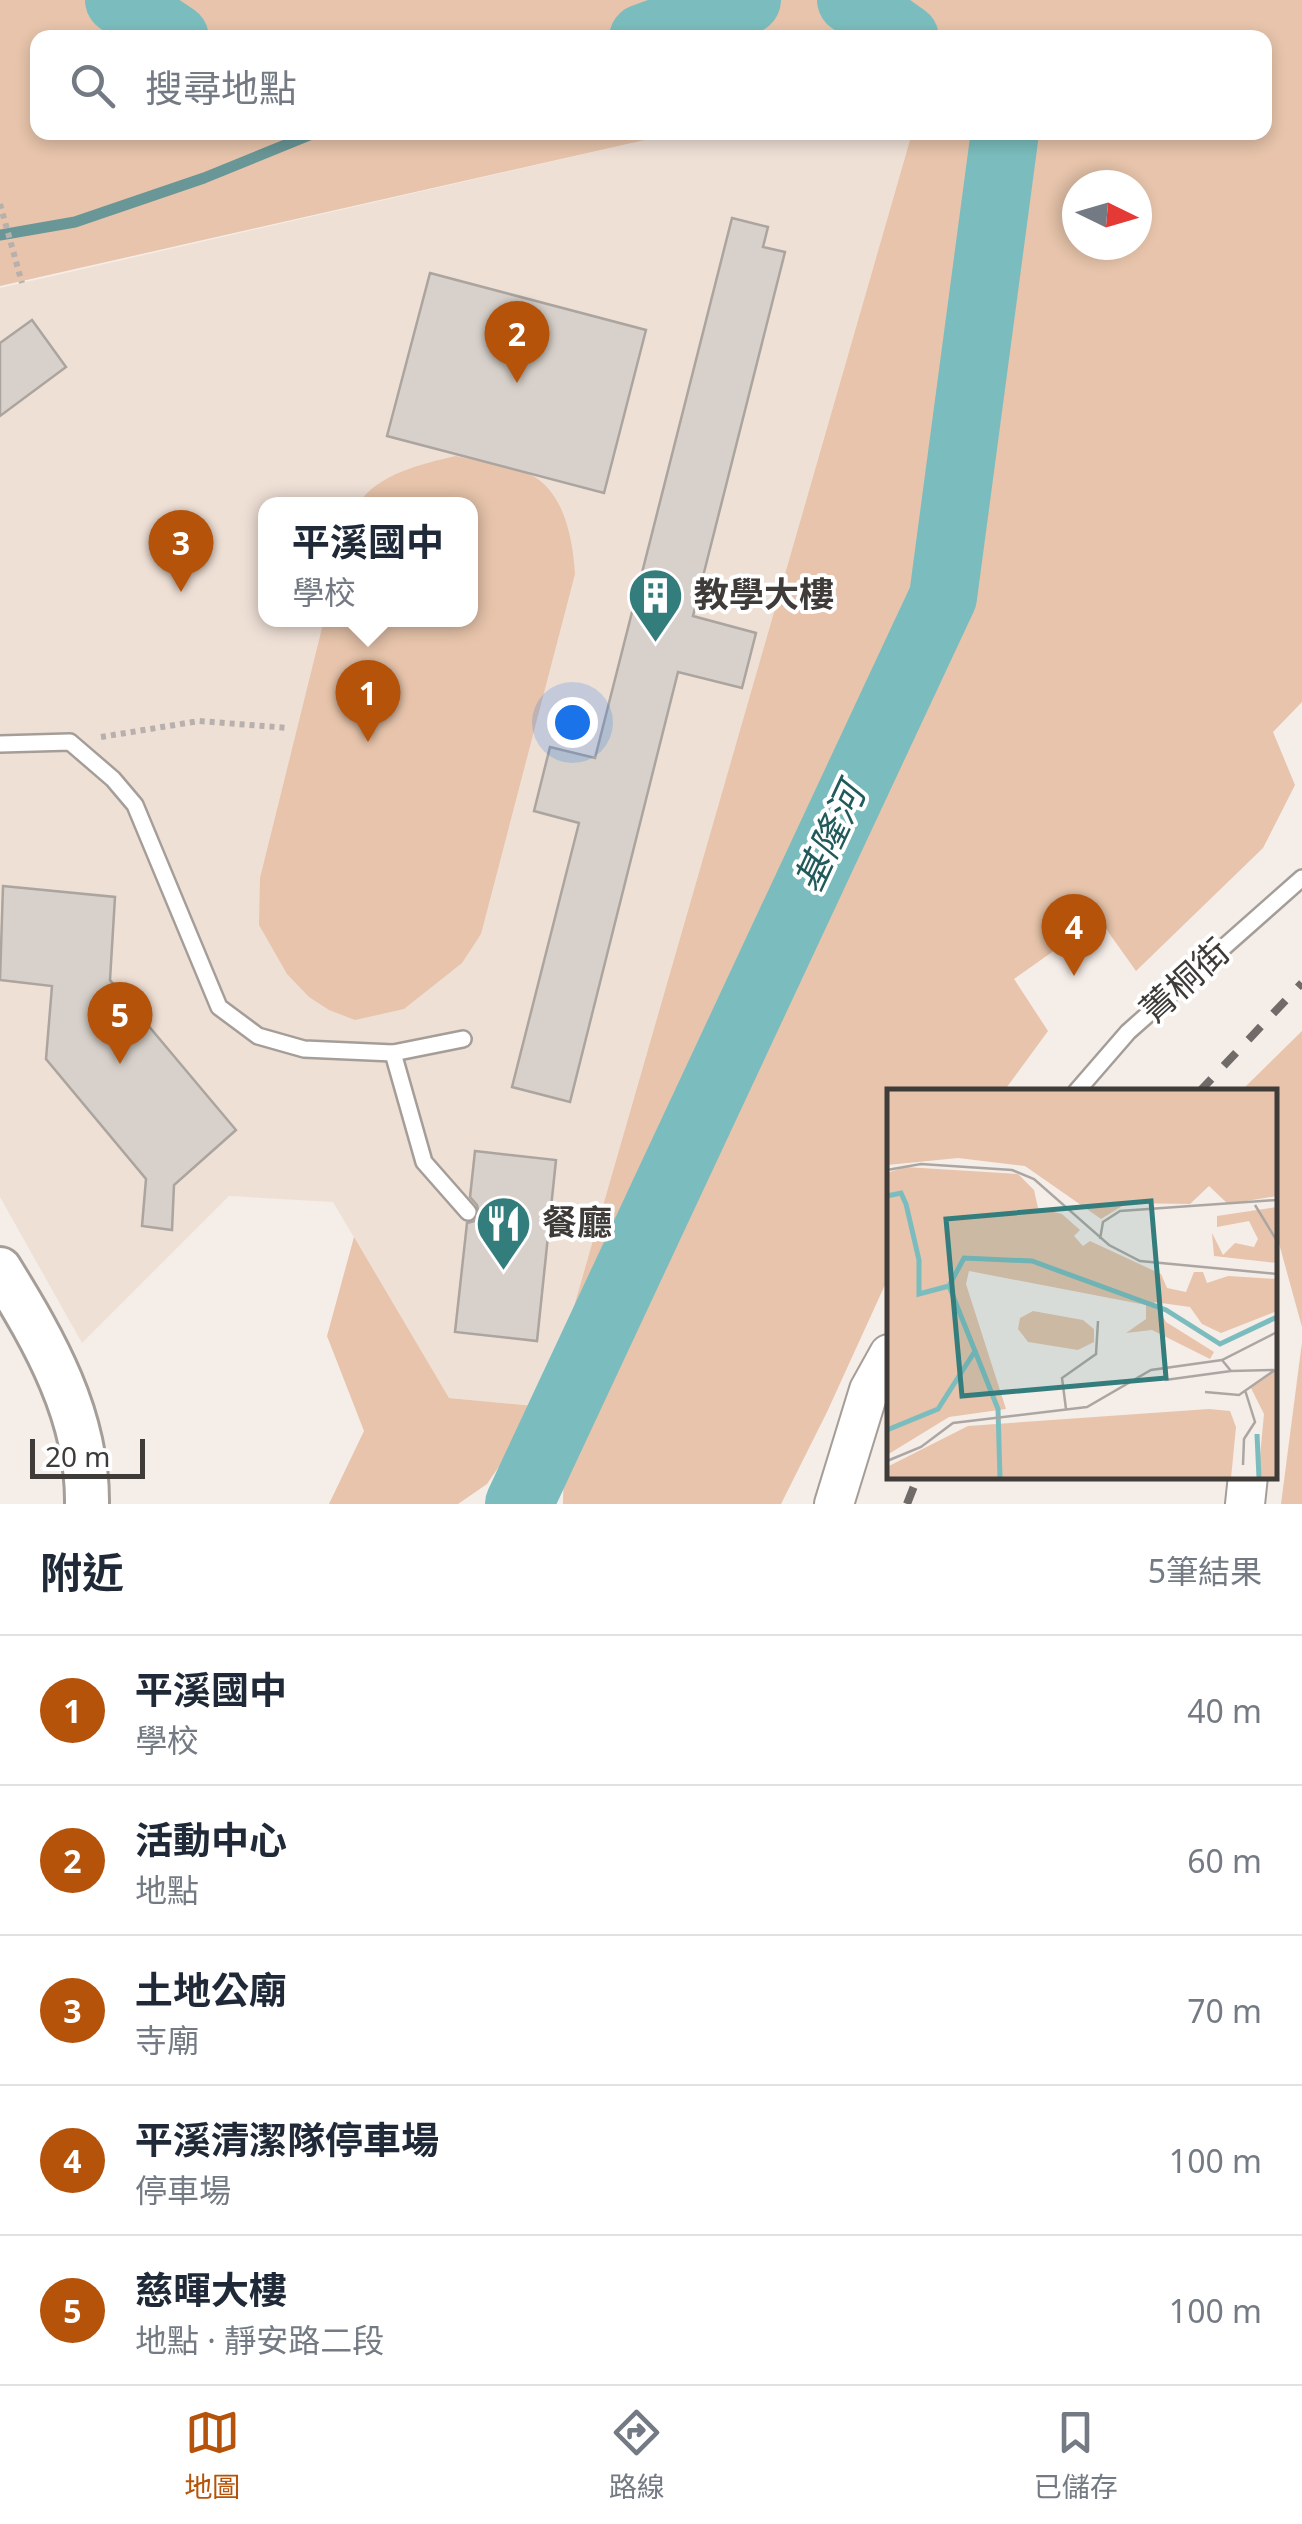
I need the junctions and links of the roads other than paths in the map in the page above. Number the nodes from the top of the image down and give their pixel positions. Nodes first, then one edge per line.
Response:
1 (0, 744) edge
2 (1302, 878) edge
3 (463, 1039) dead end
4 (393, 1053) junction
5 (1079, 1089) edge
6 (468, 1212) dead end
7 (0, 1269) edge
8 (887, 1359) edge
9 (1248, 1479) edge
10 (86, 1504) edge
11 (834, 1504) edge
12 (1244, 1504) edge

1 - 4 lane
2 - 5 lane, 菁桐街
3 - 4 lane
4 - 6 lane
7 - 10 main road
8 - 11 street
9 - 12 street

